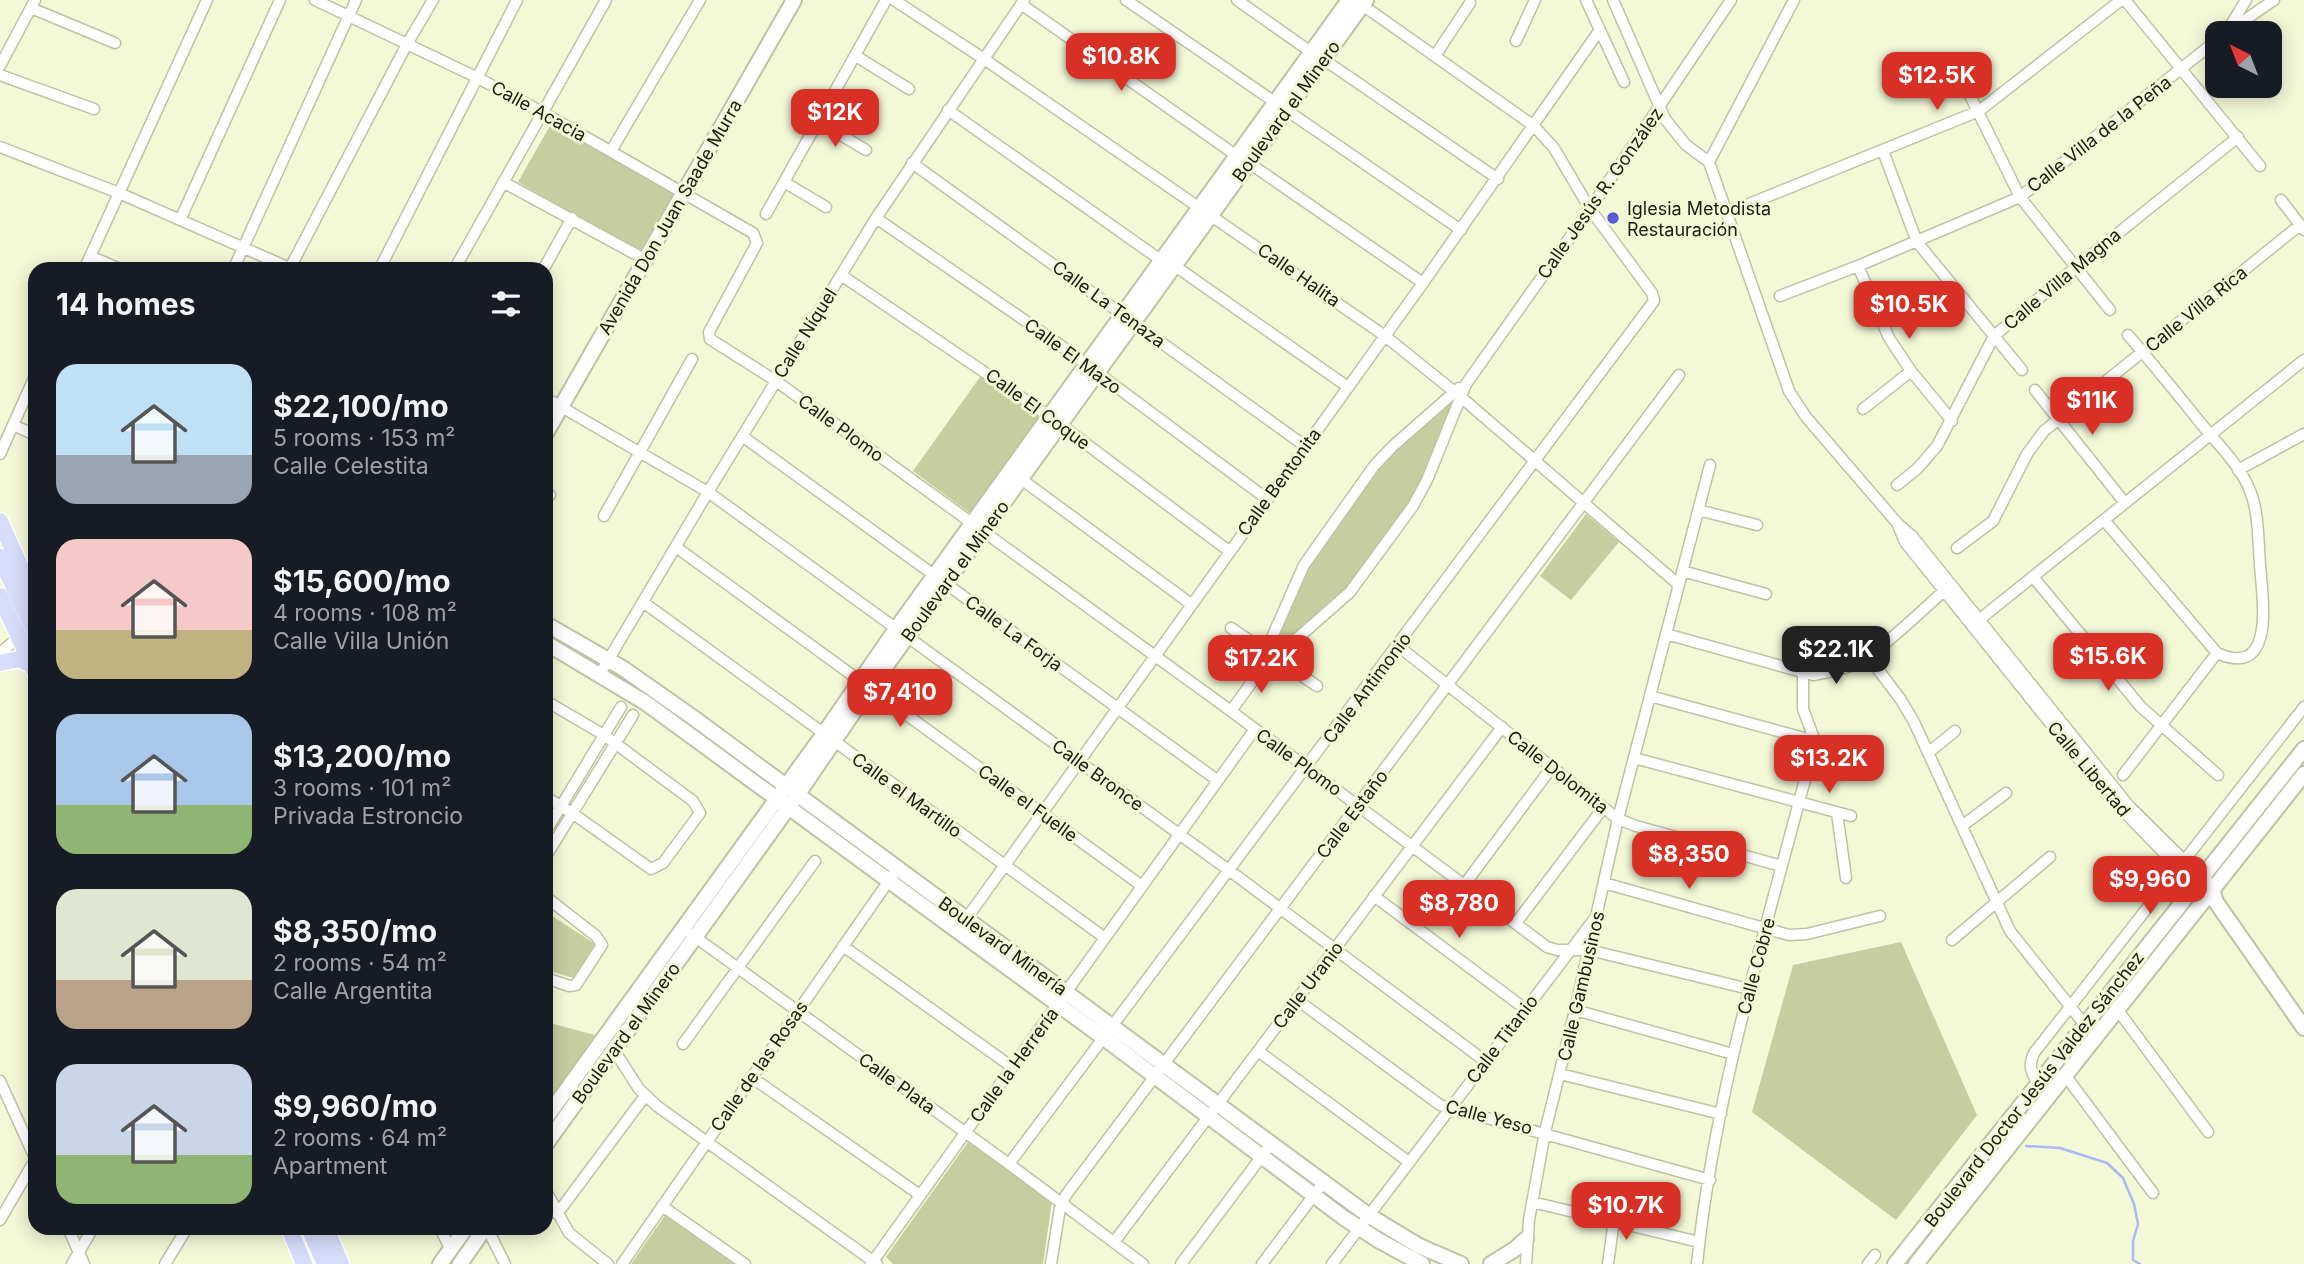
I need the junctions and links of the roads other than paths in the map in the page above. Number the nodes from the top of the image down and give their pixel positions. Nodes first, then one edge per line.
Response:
1 (207, 0) edge
2 (279, 0) edge
3 (315, 0) edge
4 (356, 0) edge
5 (433, 0) edge
6 (517, 0) edge
7 (606, 0) edge
8 (700, 0) edge
9 (794, 0) edge
10 (886, 0) edge
11 (894, 0) edge
12 (1126, 0) edge
13 (1237, 0) edge
14 (1535, 0) edge
15 (1586, 0) edge
16 (1613, 0) edge
17 (1731, 0) edge
18 (1794, 0) edge
19 (2123, 0) edge
20 (2246, 0) edge
21 (2274, 0) edge
22 (1358, 1) edge
23 (1023, 2) edge
24 (1470, 3) dead end
25 (33, 4) edge
26 (349, 15) junction
27 (2233, 21) edge
28 (2242, 21) edge
29 (1599, 31) junction
30 (1516, 41) dead end
31 (115, 43) dead end
32 (407, 44) junction
33 (2205, 50) edge
34 (1317, 55) junction
35 (1435, 55) junction
36 (856, 56) junction
37 (984, 59) junction
38 (0, 66) edge
39 (1956, 67) dead end
40 (2181, 70) junction
41 (0, 75) edge
42 (477, 77) junction
43 (1624, 82) dead end
44 (909, 89) dead end
45 (1280, 107) junction
46 (1660, 107) junction
47 (94, 109) dead end
48 (948, 110) junction
49 (1979, 111) junction
50 (542, 112) junction
51 (818, 122) junction
52 (1534, 126) junction
53 (2238, 137) junction
54 (0, 147) edge
55 (866, 150) dead end
56 (611, 151) junction
57 (1882, 151) junction
58 (1243, 159) junction
59 (1709, 162) junction
60 (912, 163) junction
61 (2260, 166) dead end
62 (1498, 179) junction
63 (503, 182) junction
64 (784, 183) junction
65 (119, 193) junction
66 (683, 194) junction
67 (2020, 197) junction
68 (2281, 200) dead end
69 (1744, 206) dead end
70 (826, 207) dead end
71 (1590, 209) junction
72 (1206, 211) junction
73 (766, 214) dead end
74 (572, 218) junction
75 (876, 218) junction
76 (180, 220) junction
77 (2302, 227) edge
78 (1461, 230) junction
79 (1917, 242) junction
80 (243, 248) junction
81 (90, 256) junction
82 (646, 260) junction
83 (87, 262) edge
84 (104, 262) edge
85 (237, 262) edge
86 (275, 262) edge
87 (295, 262) edge
88 (383, 262) edge
89 (458, 262) edge
90 (547, 262) edge
91 (1168, 263) junction
92 (1858, 266) junction
93 (2076, 267) junction
94 (841, 275) junction
95 (1423, 283) junction
96 (1780, 296) dead end
97 (2110, 310) dead end
98 (1129, 318) junction
99 (2129, 335) dead end
100 (1385, 336) junction
101 (1994, 336) junction
102 (709, 337) joint
103 (2143, 352) junction
104 (692, 359) dead end
105 (2304, 360) edge
106 (1091, 369) junction
107 (2022, 370) dead end
108 (1911, 371) junction
109 (1679, 375) dead end
110 (776, 381) junction
111 (1348, 387) junction
112 (2035, 390) dead end
113 (28, 392) edge
114 (1458, 395) junction
115 (553, 402) edge
116 (561, 407) junction
117 (1863, 409) dead end
118 (1049, 416) junction
119 (2059, 419) junction
120 (553, 421) edge
121 (1952, 421) junction
122 (13, 425) junction
123 (1061, 425) junction
124 (28, 432) edge
125 (2210, 434) junction
126 (2304, 434) edge
127 (742, 436) junction
128 (1305, 446) junction
129 (639, 451) junction
130 (0, 454) edge
131 (1535, 461) junction
132 (1710, 465) dead end
133 (2238, 470) junction
134 (1016, 475) junction
135 (1897, 485) dead end
136 (708, 492) junction
137 (1267, 499) junction
138 (1584, 503) junction
139 (2125, 503) junction
140 (1698, 510) junction
141 (604, 516) dead end
142 (2104, 520) junction
143 (0, 521) edge
144 (1898, 524) junction
145 (1756, 525) dead end
146 (978, 528) junction
147 (676, 547) junction
148 (1957, 548) dead end
149 (1229, 551) junction
150 (0, 557) edge
151 (1682, 571) junction
152 (2033, 577) junction
153 (940, 579) junction
154 (1679, 585) junction
155 (1944, 591) junction
156 (1766, 594) dead end
157 (0, 597) edge
158 (27, 599) edge
159 (643, 602) junction
160 (1191, 604) junction
161 (1976, 623) junction
162 (553, 628) edge
163 (1231, 628) dead end
164 (902, 633) junction
165 (1666, 634) junction
166 (19, 638) junction
167 (1398, 646) junction
168 (553, 647) edge
169 (0, 653) edge
170 (2217, 653) junction
171 (1154, 656) junction
172 (1868, 656) junction
173 (1269, 657) junction
174 (28, 658) edge
175 (608, 659) junction
176 (0, 663) edge
177 (28, 665) edge
178 (1808, 673) junction
179 (600, 674) junction
180 (865, 685) junction
181 (1448, 685) junction
182 (1317, 686) dead end
183 (1650, 696) junction
184 (553, 705) edge
185 (621, 707) dead end
186 (2304, 707) edge
187 (1117, 709) junction
188 (1231, 712) junction
189 (633, 715) dead end
190 (1502, 727) junction
191 (2161, 727) junction
192 (1255, 729) junction
193 (1955, 731) dead end
194 (604, 736) junction
195 (829, 739) junction
196 (1815, 741) junction
197 (615, 743) junction
198 (2304, 749) edge
199 (1928, 753) junction
200 (1634, 758) junction
201 (1079, 762) junction
202 (1307, 767) junction
203 (1552, 767) junction
204 (2123, 775) dead end
205 (2218, 775) dead end
206 (2304, 775) edge
207 (1217, 780) junction
208 (792, 790) junction
209 (2006, 793) dead end
210 (553, 801) edge
211 (1799, 803) junction
212 (783, 804) junction
213 (1358, 805) junction
214 (561, 806) junction
215 (1604, 808) junction
216 (572, 813) junction
217 (1837, 813) junction
218 (1042, 814) junction
219 (1851, 816) dead end
220 (553, 819) edge
221 (1618, 819) junction
222 (1962, 826) junction
223 (1179, 834) junction
224 (553, 844) edge
225 (1412, 845) junction
226 (2050, 857) dead end
227 (815, 861) dead end
228 (2181, 864) junction
229 (1005, 866) junction
230 (1782, 866) junction
231 (1230, 871) junction
232 (893, 875) junction
233 (1846, 878) dead end
234 (1604, 883) junction
235 (1465, 884) junction
236 (1142, 886) junction
237 (2206, 890) junction
238 (1374, 896) junction
239 (553, 902) edge
240 (1996, 903) junction
241 (1280, 908) junction
242 (1597, 915) junction
243 (1880, 916) dead end
244 (1516, 923) junction
245 (962, 925) junction
246 (1766, 929) junction
247 (690, 933) junction
248 (1105, 938) junction
249 (1952, 940) dead end
250 (843, 946) junction
251 (1335, 949) junction
252 (1569, 949) junction
253 (1589, 950) junction
254 (738, 968) junction
255 (553, 980) edge
256 (1749, 989) junction
257 (1062, 998) junction
258 (1296, 999) junction
259 (2069, 1007) junction
260 (1524, 1008) junction
261 (2117, 1009) junction
262 (1576, 1010) junction
263 (798, 1011) junction
264 (2085, 1025) junction
265 (2304, 1028) edge
266 (1108, 1032) junction
267 (683, 1044) dead end
268 (614, 1051) junction
269 (1258, 1051) junction
270 (1733, 1054) junction
271 (1485, 1061) junction
272 (1012, 1067) junction
273 (1159, 1070) junction
274 (1560, 1074) junction
275 (2065, 1075) junction
276 (751, 1077) junction
277 (0, 1081) edge
278 (2038, 1084) junction
279 (645, 1096) junction
280 (1449, 1108) junction
281 (553, 1109) edge
282 (1213, 1110) junction
283 (1721, 1114) junction
284 (965, 1132) junction
285 (1545, 1132) junction
286 (2208, 1132) dead end
287 (553, 1134) edge
288 (706, 1141) junction
289 (28, 1143) edge
290 (1266, 1150) junction
291 (1409, 1162) junction
292 (1009, 1164) junction
293 (28, 1171) edge
294 (1710, 1180) junction
295 (1319, 1189) junction
296 (2153, 1193) dead end
297 (920, 1195) junction
298 (1532, 1202) junction
299 (1061, 1203) junction
300 (553, 1206) edge
301 (662, 1206) junction
302 (557, 1214) junction
303 (0, 1220) edge
304 (1614, 1220) junction
305 (1363, 1222) junction
306 (71, 1235) edge
307 (89, 1235) edge
308 (183, 1235) edge
309 (292, 1235) edge
310 (312, 1235) edge
311 (329, 1235) edge
312 (444, 1235) edge
313 (461, 1235) edge
314 (481, 1235) edge
315 (490, 1235) edge
316 (1526, 1240) junction
317 (1114, 1242) junction
318 (1699, 1242) junction
319 (451, 1250) junction
320 (79, 1253) junction
321 (1452, 1262) edge
322 (874, 1263) edge
323 (1415, 1263) edge
324 (72, 1264) edge
325 (84, 1264) edge
326 (165, 1264) edge
327 (304, 1264) edge
328 (325, 1264) edge
329 (341, 1264) edge
330 (440, 1264) edge
331 (460, 1264) edge
332 (505, 1264) edge
333 (608, 1264) edge
334 (622, 1264) edge
335 (745, 1264) edge
336 (1051, 1264) edge
337 (1143, 1264) edge
338 (1181, 1264) edge
339 (1262, 1264) edge
340 (1332, 1264) edge
341 (1490, 1264) edge
342 (1526, 1264) edge
343 (1608, 1264) edge
344 (1697, 1264) edge
345 (1895, 1264) edge
346 (1916, 1264) edge

1 - 65 street
2 - 76 street
3 - 26 street, Calle Acacia
4 - 26 street
5 - 32 street
6 - 42 street
7 - 50 street
8 - 56 street
9 - 66 street, Avenida Don Juan Saade Murra
10 - 36 street
11 - 37 street, Calle Halita
12 - 45 street
13 - 34 street
14 - 30 street
15 - 29 street
16 - 46 street
17 - 46 street, Calle Jesús R. González
18 - 59 street
19 - 40 street
19 - 49 street
20 - 27 street
21 - 28 street
22 - 34 street, Boulevard el Minero
22 - 35 street
23 - 37 street, Calle Níquel
23 - 58 street
24 - 35 street
25 - 31 street
25 - 38 street
26 - 32 street, Calle Acacia
26 - 80 street
29 - 43 street
29 - 52 street, Calle Bentonita
32 - 42 street, Calle Acacia
32 - 87 street
33 - 40 street, Calle Villa de la Peña
34 - 45 street, Boulevard el Minero
34 - 62 street
35 - 52 street
36 - 44 street
36 - 51 street
37 - 48 street, Calle Níquel
37 - 72 street, Calle Halita
39 - 49 street
40 - 53 street
40 - 67 street, Calle Villa de la Peña
41 - 47 street
42 - 50 street, Calle Acacia
42 - 88 street
45 - 58 street, Boulevard el Minero
45 - 78 street
46 - 59 street
46 - 71 street, Calle Jesús R. González
48 - 60 street, Calle Níquel
48 - 91 street
49 - 57 street
49 - 67 street
50 - 56 street, Calle Acacia
50 - 63 street
51 - 55 street
51 - 64 street
52 - 62 street, Calle Bentonita
52 - 71 street
53 - 61 street
53 - 93 street, Calle Villa Magna
54 - 65 street
56 - 66 street, Calle Acacia
57 - 69 street
57 - 79 street
58 - 72 street, Boulevard el Minero
58 - 95 street
59 - 144 street, Calle Libertad
60 - 75 street, Calle Níquel
60 - 98 street, Calle La Tenaza
62 - 78 street, Calle Bentonita
63 - 74 street
63 - 89 street
64 - 70 street
64 - 73 street
65 - 76 street
65 - 81 street
66 - 82 street, Avenida Don Juan Saade Murra
66 - 102 street, Calle Acacia
67 - 79 street, Calle Villa de la Peña
67 - 93 street
68 - 77 street
71 - 114 street, Calle Jesús R. González
71 - 131 street, Calle Antimonio
72 - 91 street, Boulevard el Minero
72 - 100 street, Calle Halita
74 - 82 street
74 - 90 street
75 - 94 street, Calle Níquel
75 - 106 street, Calle El Mazo
76 - 80 street
77 - 103 street, Calle Villa Rica
78 - 95 street, Calle Bentonita
79 - 92 street, Calle Villa de la Peña
79 - 101 street
80 - 85 street
80 - 86 street
81 - 83 street
81 - 84 street
82 - 116 street, Avenida Don Juan Saade Murra
91 - 98 street, Boulevard el Minero
91 - 111 street
92 - 96 street, Calle Villa de la Peña
92 - 108 street
93 - 97 street
93 - 101 street, Calle Villa Magna
94 - 110 street, Calle Níquel
94 - 118 street, Calle El Coque
95 - 100 street, Calle Bentonita
98 - 106 street, Boulevard el Minero
98 - 128 street, Calle La Tenaza
99 - 103 street
100 - 111 street, Calle Bentonita
100 - 114 street, Calle Halita
101 - 107 street
101 - 121 street, Calle Villa Magna
102 - 110 street, Calle Plomo
103 - 119 street, Calle Villa Rica
103 - 125 street
104 - 129 street
105 - 125 street
106 - 118 street, Boulevard el Minero
106 - 123 street, Boulevard el Minero
106 - 137 street, Calle El Mazo
108 - 117 street
108 - 121 street
109 - 138 street, Calle Estaño
110 - 127 street, Calle Níquel
110 - 146 street, Calle Plomo
111 - 128 street, Calle Bentonita
112 - 119 street
113 - 122 street
114 - 131 street, Calle Halita
114 - 173 street, Calle Jesús R. González
114 - 173 street, Calle Jesús R. González
115 - 116 street, Calle Bronce
116 - 120 street, Avenida Don Juan Saade Murra
116 - 129 street, Calle Bronce
118 - 123 street, Calle El Coque
118 - 134 street, Boulevard el Minero
119 - 139 street
119 - 148 street, Calle Villa Rica
121 - 135 street, Calle Villa Magna
122 - 124 street
122 - 130 street
123 - 134 street, Boulevard el Minero
123 - 149 street, Calle El Coque
125 - 133 street
125 - 139 street
126 - 133 street
127 - 136 street, Calle Níquel
127 - 153 street, Calle La Forja
128 - 137 street, Calle Bentonita
129 - 136 street, Calle Bronce
129 - 141 street
131 - 138 street, Calle Halita
131 - 167 street, Calle Antimonio
132 - 140 street, Calle Gambusinos
133 - 170 street
134 - 146 street, Boulevard el Minero
134 - 160 street
136 - 147 street, Calle Níquel
136 - 164 street, Calle Bronce
137 - 149 street, Calle Bentonita
138 - 154 street, Calle Halita
138 - 181 street, Calle Estaño
139 - 142 street
140 - 145 street
140 - 151 street, Calle Gambusinos
142 - 152 street
142 - 170 street
143 - 158 main road
144 - 155 street, Calle Libertad
144 - 161 street, Calle Libertad
146 - 153 street, Boulevard el Minero
146 - 171 street, Calle Plomo
147 - 159 street, Calle Níquel
147 - 180 street, Calle el Fuelle
149 - 160 street, Calle Bentonita
150 - 158 main road
151 - 154 street, Calle Gambusinos
151 - 156 street
152 - 161 street
152 - 191 street
153 - 164 street, Boulevard el Minero
153 - 187 street, Calle La Forja
154 - 165 street, Calle Gambusinos
155 - 161 street, Calle Libertad
155 - 172 street
157 - 166 main road
158 - 166 main road
159 - 175 street, Calle Níquel
159 - 195 street, Calle el Martillo
160 - 171 street, Calle Bentonita
161 - 228 street, Calle Libertad
162 - 175 street, Boulevard Minería
163 - 173 street
164 - 180 street, Boulevard el Minero
164 - 201 street, Calle Bronce
165 - 178 street
165 - 183 street, Calle Gambusinos
166 - 169 street
166 - 174 main road
167 - 181 street, Calle Dolomita
167 - 202 street, Calle Antimonio
168 - 179 street, Boulevard Minería
170 - 191 street
171 - 187 street, Calle Bentonita
171 - 188 street, Calle Plomo
172 - 178 street
172 - 199 street
173 - 182 street
173 - 188 street, Calle Jesús R. González
175 - 179 street, Calle Níquel
175 - 208 street, Boulevard Minería
176 - 177 main road
178 - 196 street
179 - 212 street, Boulevard Minería
180 - 195 street, Boulevard el Minero
180 - 218 street, Calle el Fuelle
181 - 190 street, Calle Dolomita
181 - 213 street, Calle Estaño
183 - 196 street
183 - 200 street, Calle Gambusinos
184 - 194 street
185 - 194 street
186 - 228 street
187 - 201 street, Calle Bentonita
187 - 207 street, Calle La Forja
188 - 192 street, Calle Plomo
189 - 197 street
190 - 203 street, Calle Dolomita
190 - 225 street, Calle Uranio
191 - 204 street
191 - 205 street
192 - 202 street, Calle Plomo
192 - 207 street, Calle la Herrería
193 - 199 street
194 - 197 street
194 - 214 street
195 - 208 street, Boulevard el Minero
195 - 229 street, Calle el Martillo
196 - 211 street, Calle Cobre
197 - 216 street
197 - 216 street
198 - 237 street, Boulevard Doctor Jesús Valdez Sánchez
199 - 222 street
200 - 211 street
200 - 221 street, Calle Gambusinos
201 - 218 street, Calle Bentonita
201 - 223 street, Calle Bronce
202 - 213 street, Calle Plomo
202 - 231 street, Calle Antimonio
203 - 215 street, Calle Dolomita
203 - 235 street
206 - 237 street, Boulevard Doctor Jesús Valdez Sánchez
207 - 223 street, Calle la Herrería
208 - 212 street, Boulevard el Minero
208 - 232 street, Boulevard Minería
209 - 222 street
210 - 214 street
211 - 217 street
211 - 230 street, Calle Cobre
212 - 232 street, Boulevard Minería
212 - 247 street, Boulevard el Minero
213 - 225 street, Calle Plomo
213 - 241 street, Calle Estaño
214 - 216 street
214 - 220 street
215 - 221 street, Calle Dolomita
215 - 244 street
216 - 224 street
217 - 219 street
217 - 233 street
218 - 229 street, Calle Bentonita
218 - 236 street, Calle el Fuelle
221 - 230 street, Calle Dolomita
221 - 234 street, Calle Gambusinos
222 - 240 street
223 - 231 street, Calle Bronce
223 - 236 street, Calle la Herrería
225 - 235 street, Calle Plomo
225 - 238 street, Calle Uranio
226 - 240 street
227 - 254 street
228 - 237 street, Calle Libertad
228 - 259 street
229 - 245 street, Calle Bentonita
229 - 248 street, Calle el Martillo
230 - 246 street, Calle Cobre
231 - 241 street, Calle Bronce
231 - 266 street, Calle Antimonio
232 - 245 street, Boulevard Minería
232 - 250 street, Calle de las Rosas
234 - 242 street, Calle Gambusinos
234 - 246 street
235 - 244 street, Calle Plomo
236 - 248 street, Calle la Herrería
237 - 261 street, Boulevard Doctor Jesús Valdez Sánchez
237 - 264 street, Boulevard Doctor Jesús Valdez Sánchez
237 - 265 street, Calle Libertad
238 - 251 street, Calle Uranio
238 - 260 street
239 - 255 street
240 - 249 street
240 - 259 street
241 - 251 street, Calle Bronce
241 - 273 street, Calle Estaño
242 - 252 street, Calle Titanio
242 - 253 street, Calle Gambusinos
243 - 246 street
244 - 252 street, Calle Plomo
245 - 257 street, Boulevard Minería
246 - 256 street, Calle Cobre
247 - 254 street, Calle Plata
247 - 268 street, Boulevard el Minero
247 - 281 street, Boulevard el Minero
248 - 257 street, Calle la Herrería
250 - 263 street, Calle de las Rosas
250 - 272 street
251 - 258 street, Calle Uranio
251 - 271 street, Calle Bronce
252 - 253 street, Calle Plomo
252 - 260 street, Calle Titanio
253 - 256 street, Calle Plomo
253 - 262 street, Calle Gambusinos
254 - 263 street, Calle Plata
254 - 267 street
256 - 270 street, Calle Cobre
257 - 266 street, Boulevard Minería
257 - 272 street, Calle la Herrería
258 - 269 street, Calle Uranio
258 - 280 street, Calle Yeso
259 - 264 street
259 - 278 street
260 - 271 street, Calle Titanio
261 - 275 street, Boulevard Doctor Jesús Valdez Sánchez
261 - 286 street
262 - 270 street
262 - 274 street, Calle Gambusinos
263 - 276 street, Calle de las Rosas
263 - 284 street, Calle Plata
264 - 278 street, Boulevard Doctor Jesús Valdez Sánchez
266 - 273 street, Boulevard Minería
266 - 292 street, Calle Antimonio
268 - 279 street
268 - 287 street, Boulevard el Minero
269 - 282 street, Calle Uranio
269 - 291 street
270 - 283 street, Calle Cobre
271 - 280 street, Calle Titanio
272 - 284 street, Calle la Herrería
273 - 282 street, Boulevard Minería
273 - 299 street, Calle Estaño
274 - 283 street
274 - 285 street, Calle Gambusinos
275 - 296 street
275 - 346 street, Boulevard Doctor Jesús Valdez Sánchez
276 - 288 street, Calle de las Rosas
276 - 297 street
277 - 289 street
278 - 345 street, Boulevard Doctor Jesús Valdez Sánchez
279 - 288 street
279 - 302 street
280 - 285 street, Calle Yeso
280 - 291 street, Calle Titanio
282 - 290 street, Boulevard Minería
282 - 317 street, Calle Uranio
283 - 294 street, Calle Cobre
284 - 292 street, Calle Plata
284 - 297 street, Calle la Herrería
285 - 294 street, Calle Yeso
285 - 298 street, Calle Gambusinos
288 - 301 street, Calle de las Rosas
288 - 322 street
290 - 295 street, Boulevard Minería
290 - 338 street
291 - 305 street, Calle Titanio
292 - 299 street, Calle Plata
293 - 303 street
294 - 318 street, Calle Cobre
295 - 305 street, Boulevard Minería
295 - 339 street
297 - 322 street, Calle la Herrería
298 - 304 street
298 - 316 street, Calle Gambusinos
299 - 317 street, Calle Plata
299 - 336 street, Calle Estaño
300 - 302 street
301 - 334 street, Calle de las Rosas
301 - 335 street
302 - 333 street
304 - 318 street
304 - 343 street
305 - 321 street, Boulevard Minería
305 - 323 street, Boulevard Minería
305 - 340 street, Calle Titanio
306 - 320 street
307 - 320 street
308 - 326 street
309 - 327 main road
310 - 328 main road
311 - 329 main road
312 - 319 street
313 - 319 street
314 - 331 street
315 - 332 street
316 - 341 street
316 - 342 street, Calle Gambusinos
317 - 337 street, Calle Plata
318 - 344 street, Calle Cobre
319 - 330 street
320 - 324 street
320 - 325 street

